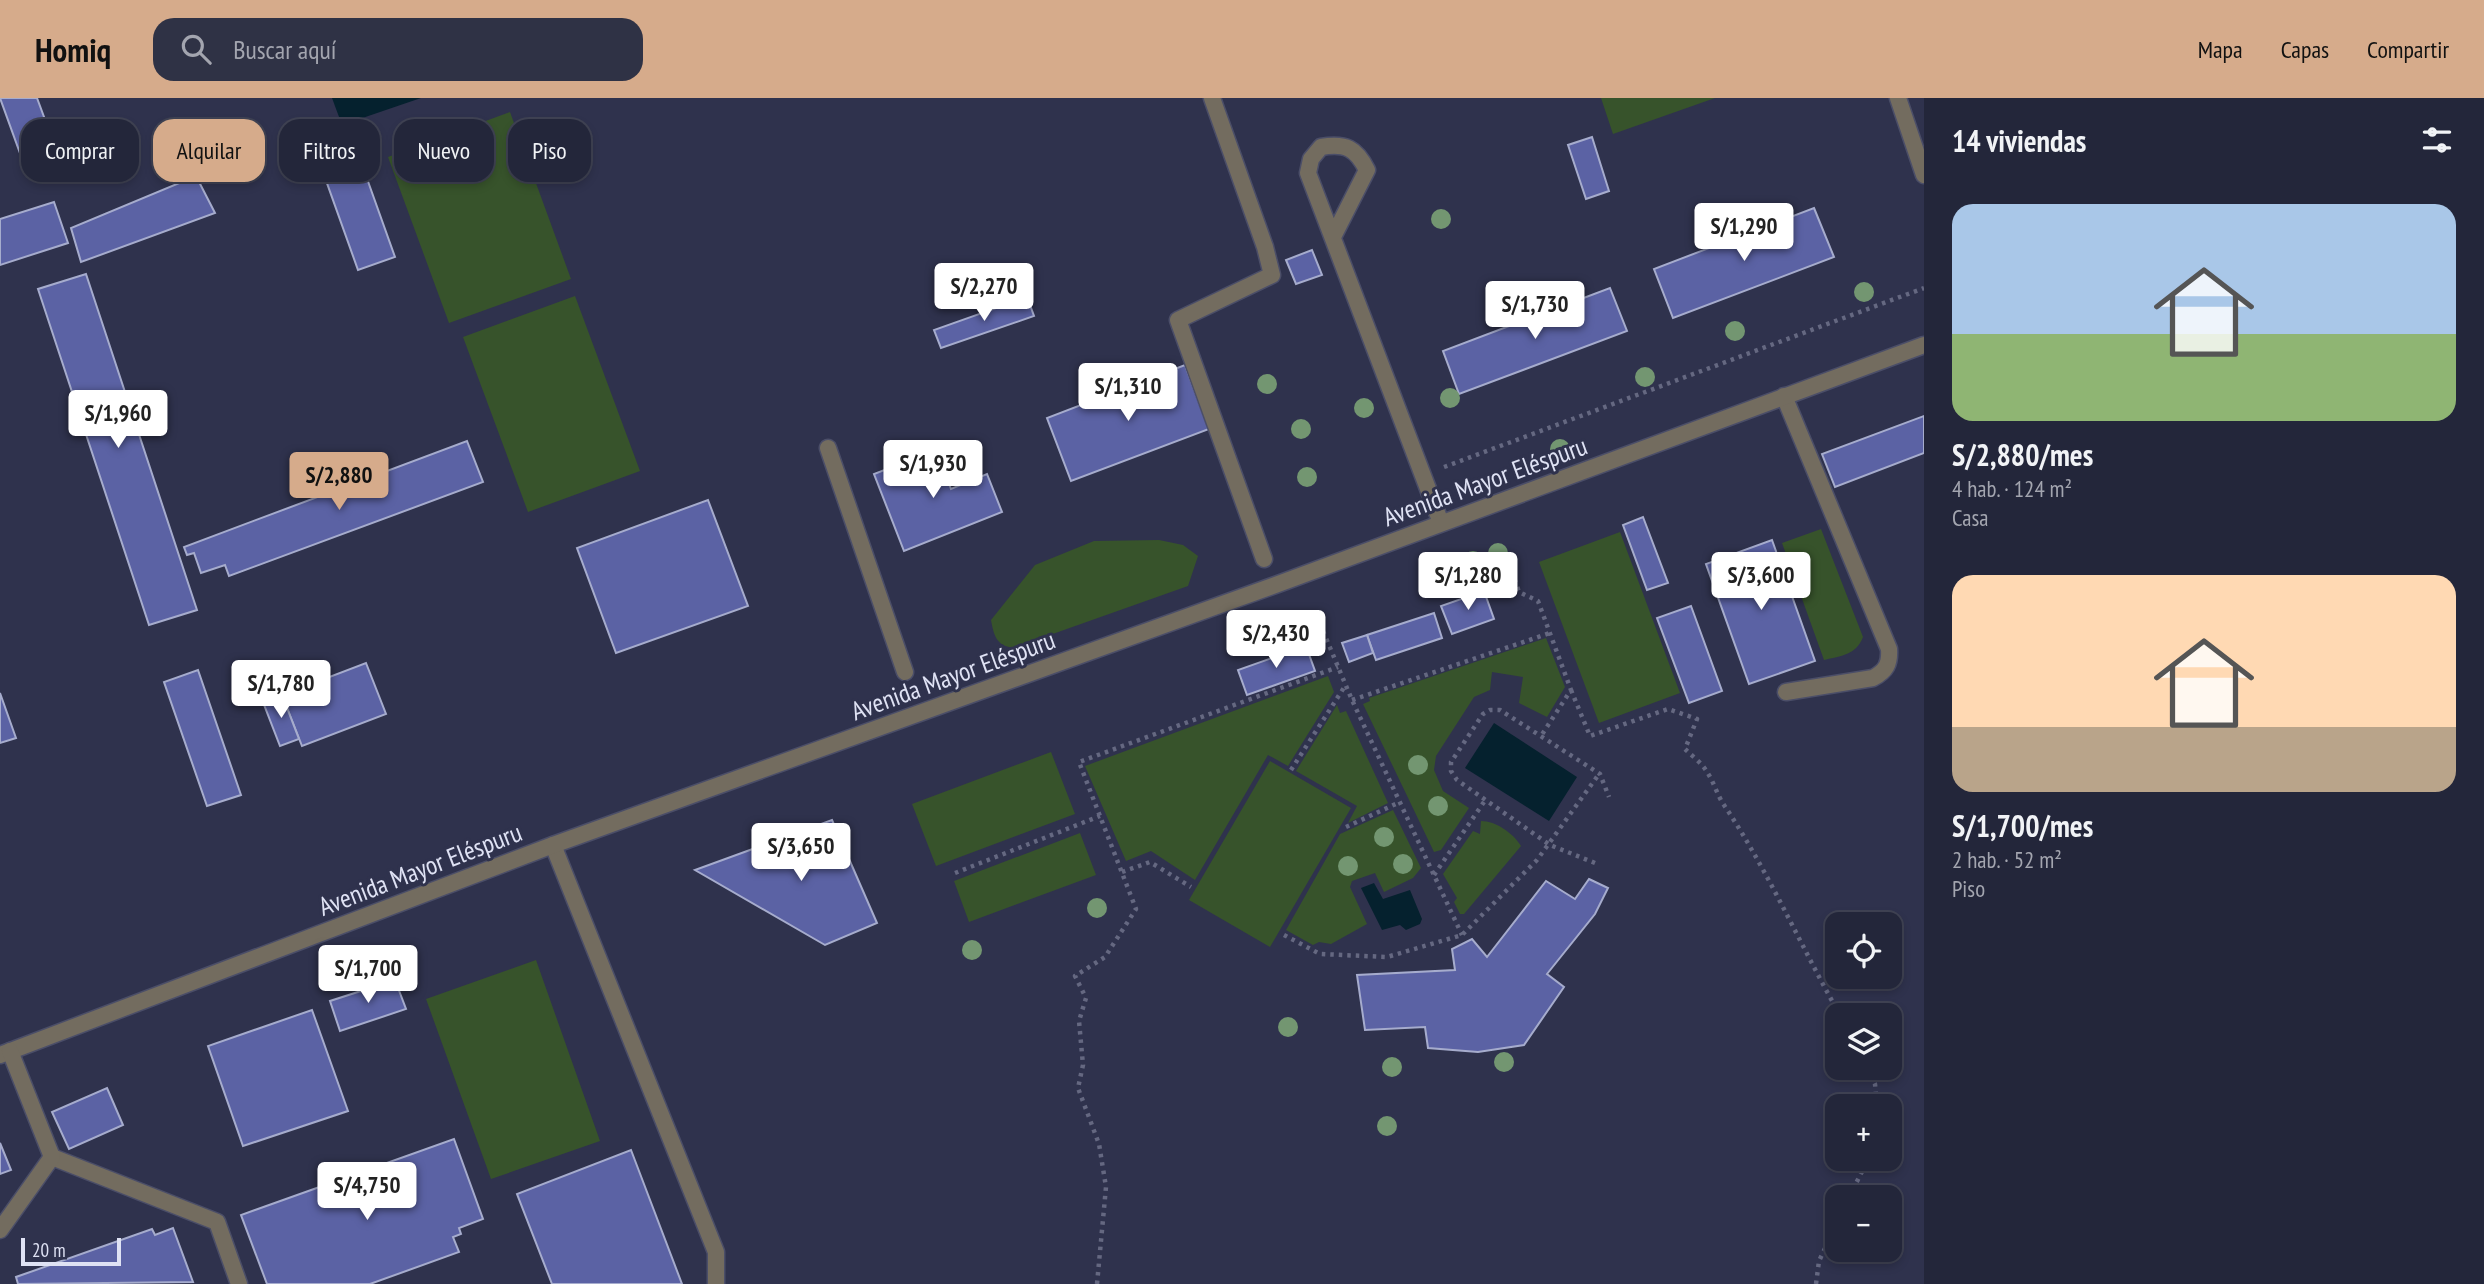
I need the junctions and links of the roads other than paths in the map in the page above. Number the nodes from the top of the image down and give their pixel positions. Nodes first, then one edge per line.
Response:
1 (1212, 98) edge
2 (1898, 98) edge
3 (1924, 175) edge
4 (1332, 237) junction
5 (1924, 345) edge
6 (1784, 396) junction
7 (828, 448) dead end
8 (1441, 523) junction
9 (1264, 559) dead end
10 (905, 672) dead end
11 (1786, 692) dead end
12 (553, 845) junction
13 (5, 1053) edge
14 (52, 1157) junction
15 (0, 1230) edge
16 (239, 1284) edge
17 (716, 1284) edge

1 - 9 lane
2 - 3 lane
4 - 4 lane
4 - 8 lane
5 - 6 lane, Avenida Mayor Eléspuru
6 - 8 lane, Avenida Mayor Eléspuru
6 - 11 lane
7 - 10 lane
8 - 12 lane, Avenida Mayor Eléspuru
12 - 13 lane, Avenida Mayor Eléspuru
12 - 17 lane
13 - 14 lane
14 - 15 lane
14 - 16 lane

